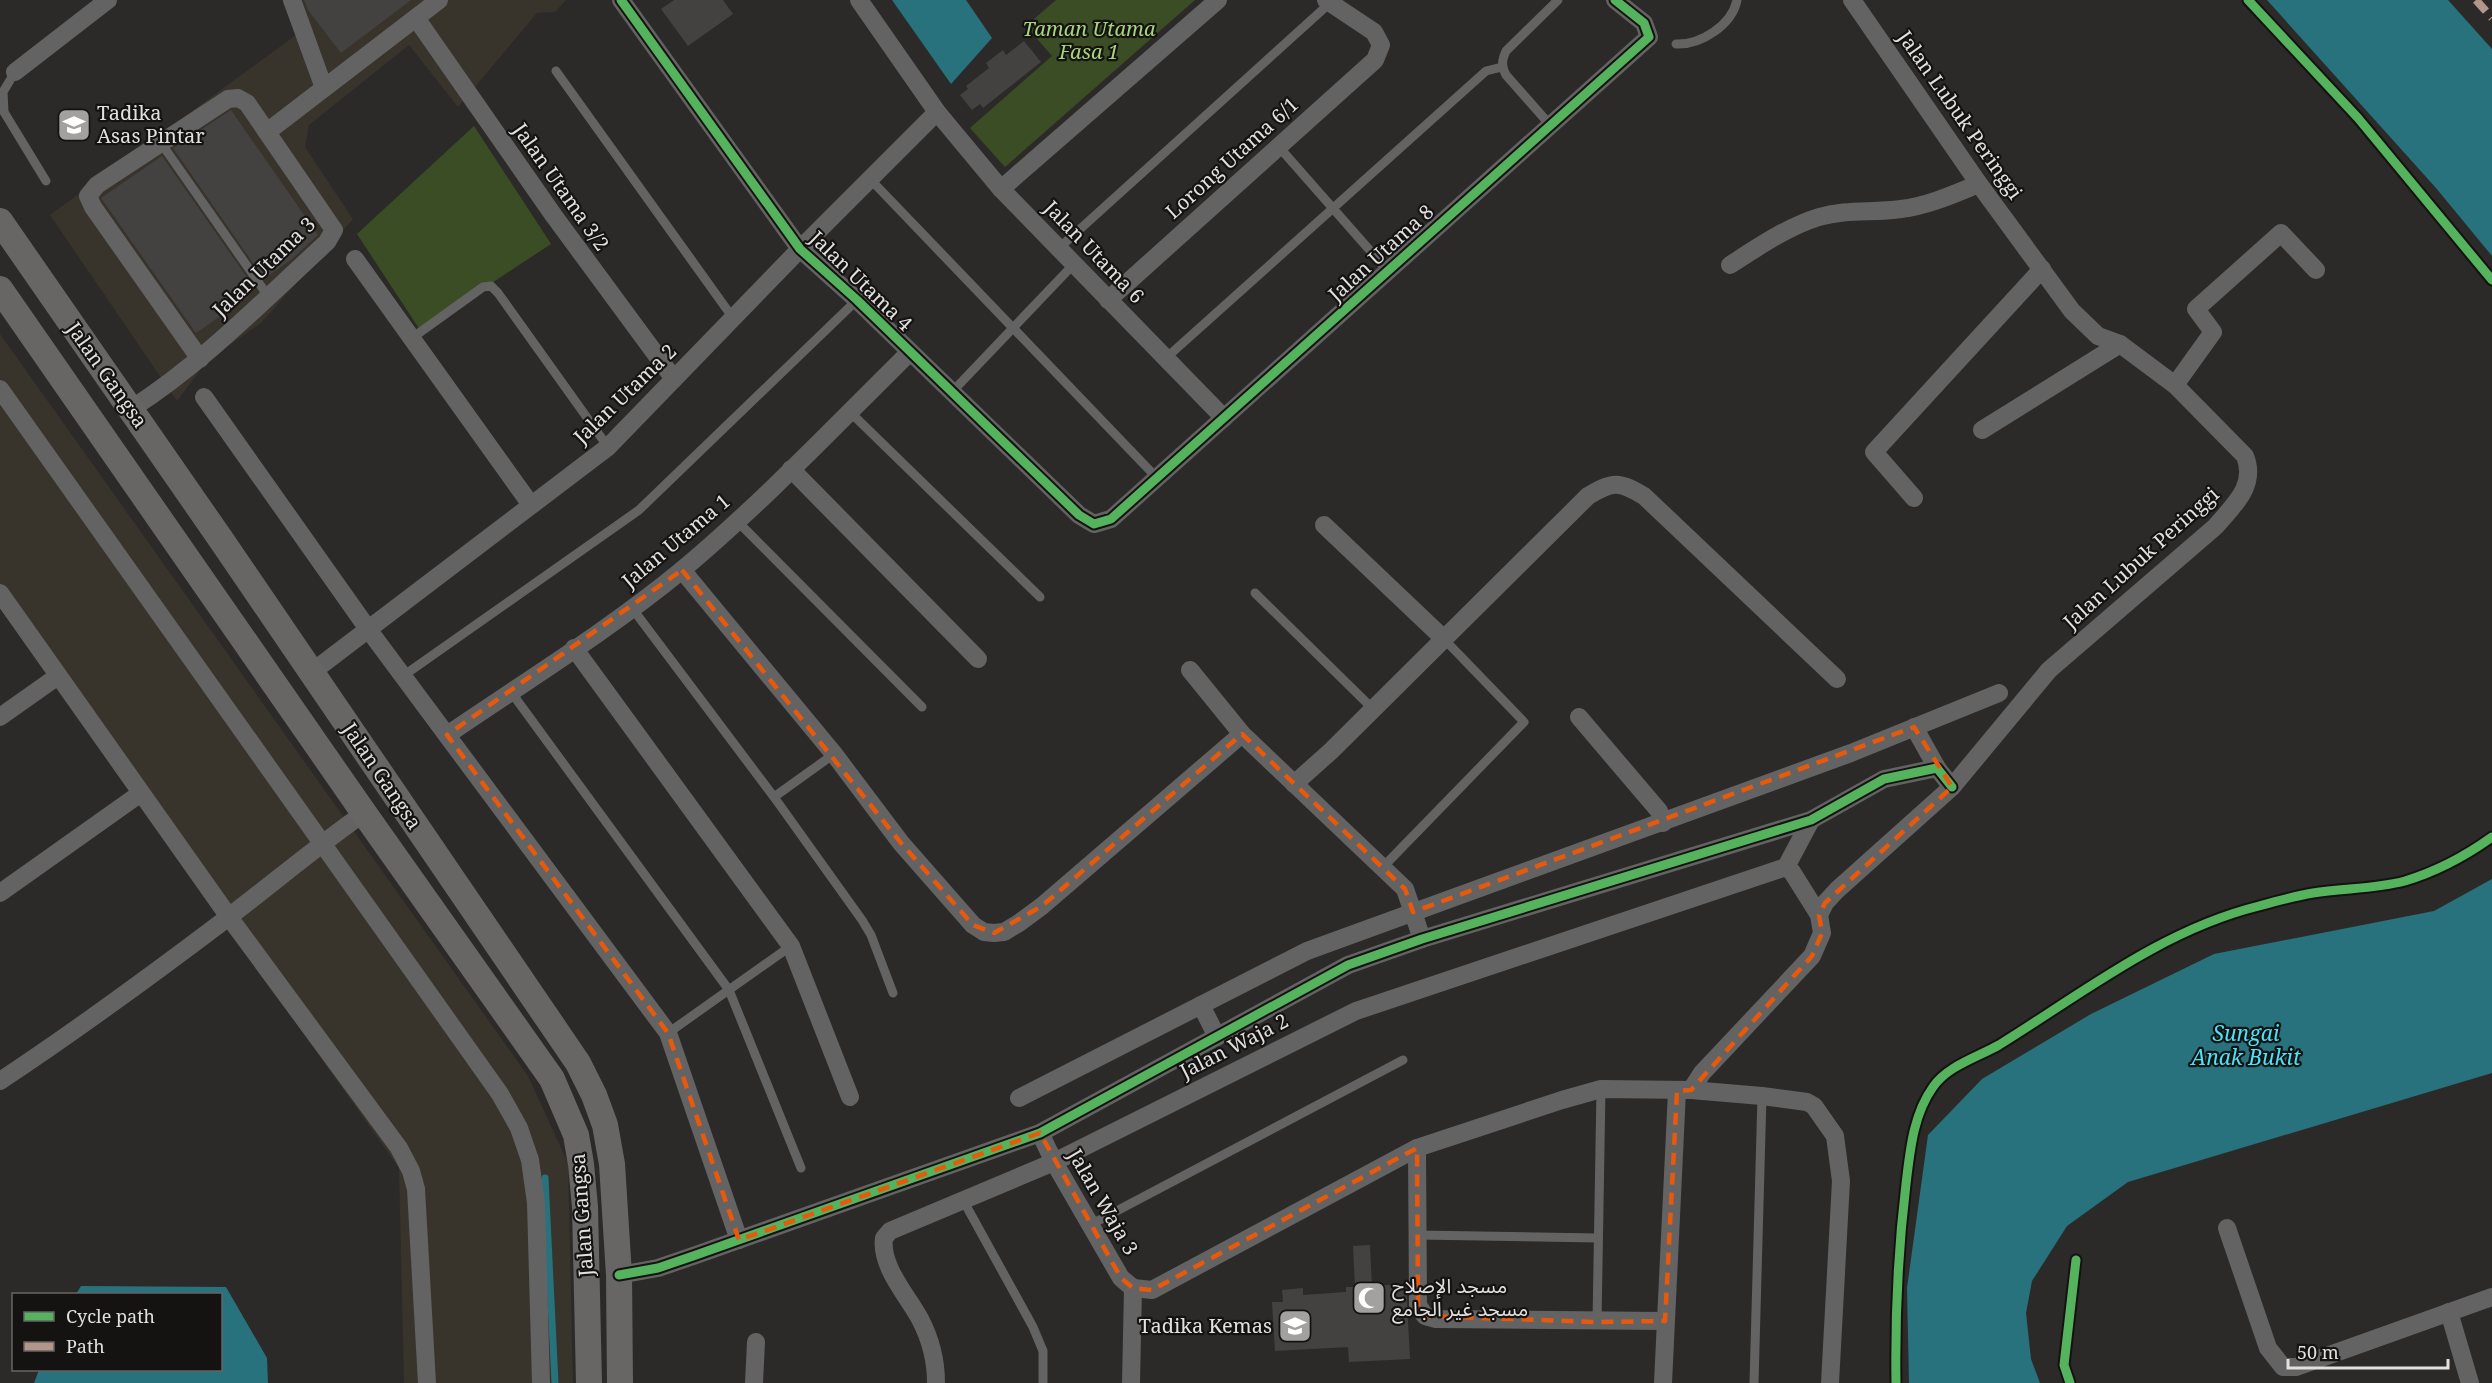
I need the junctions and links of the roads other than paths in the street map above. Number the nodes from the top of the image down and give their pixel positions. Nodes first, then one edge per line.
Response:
1 (108, 0) edge
2 (439, 0) edge
3 (621, 0) edge
4 (859, 0) edge
5 (1218, 0) edge
6 (1558, 0) edge
7 (1615, 0) edge
8 (1737, 0) edge
9 (1852, 0) edge
10 (295, 2) edge
11 (1328, 2) edge
12 (416, 18) junction
13 (1676, 44) dead end
14 (1502, 67) junction
15 (556, 71) dead end
16 (15, 72) joint
17 (324, 88) junction
18 (937, 112) junction
19 (1551, 126) junction
20 (267, 132) junction
21 (161, 143) junction
22 (1279, 147) junction
23 (870, 180) junction
24 (45, 181) dead end
25 (1979, 184) junction
26 (1001, 189) junction
27 (1333, 207) junction
28 (0, 221) edge
29 (800, 249) junction
30 (1058, 249) junction
31 (355, 259) dead end
32 (1073, 265) junction
33 (1730, 265) dead end
34 (2042, 269) junction
35 (2316, 270) dead end
36 (1388, 271) junction
37 (0, 289) edge
38 (268, 296) junction
39 (857, 300) junction
40 (1108, 300) junction
41 (733, 318) junction
42 (1012, 329) junction
43 (412, 338) junction
44 (2120, 344) junction
45 (909, 353) junction
46 (1166, 358) junction
47 (200, 359) junction
48 (674, 379) junction
49 (2175, 385) junction
50 (0, 389) edge
51 (951, 393) junction
52 (204, 397) dead end
53 (131, 410) junction
54 (849, 411) junction
55 (1224, 418) junction
56 (1982, 430) dead end
57 (608, 447) junction
58 (791, 469) junction
59 (1157, 478) junction
60 (1914, 498) dead end
61 (531, 505) junction
62 (737, 521) junction
63 (1094, 524) joint
64 (1324, 525) dead end
65 (682, 570) junction
66 (0, 593) edge
67 (1255, 593) dead end
68 (1040, 597) dead end
69 (632, 608) junction
70 (368, 629) junction
71 (1443, 638) junction
72 (574, 648) junction
73 (978, 659) dead end
74 (1190, 670) dead end
75 (312, 672) junction
76 (58, 676) junction
77 (403, 676) junction
78 (1837, 679) dead end
79 (511, 692) junction
80 (1999, 693) dead end
81 (922, 706) dead end
82 (1372, 708) junction
83 (0, 717) edge
84 (1579, 717) dead end
85 (1914, 727) junction
86 (1242, 734) junction
87 (447, 735) junction
88 (834, 754) junction
89 (1937, 768) junction
90 (1294, 784) junction
91 (1952, 787) junction
92 (141, 793) junction
93 (774, 797) junction
94 (364, 813) junction
95 (1811, 820) junction
96 (1663, 823) junction
97 (322, 842) junction
98 (1786, 867) junction
99 (1382, 868) junction
100 (0, 893) edge
101 (1413, 912) junction
102 (1819, 915) junction
103 (229, 917) junction
104 (1422, 939) junction
105 (791, 946) junction
106 (729, 990) junction
107 (893, 993) dead end
108 (1201, 1005) junction
109 (668, 1033) junction
110 (1217, 1037) junction
111 (1403, 1060) dead end
112 (0, 1081) edge
113 (1601, 1089) junction
114 (1684, 1090) junction
115 (1762, 1096) junction
116 (850, 1097) dead end
117 (1019, 1098) dead end
118 (1040, 1133) junction
119 (1417, 1148) junction
120 (1054, 1162) junction
121 (801, 1168) dead end
122 (963, 1200) junction
123 (1090, 1225) junction
124 (2227, 1228) dead end
125 (1418, 1235) junction
126 (1598, 1238) junction
127 (739, 1240) junction
128 (619, 1275) junction
129 (1133, 1288) junction
130 (2492, 1297) edge
131 (2449, 1312) junction
132 (1665, 1321) junction
133 (1597, 1322) junction
134 (756, 1342) dead end
135 (427, 1383) edge
136 (541, 1383) edge
137 (589, 1383) edge
138 (620, 1383) edge
139 (754, 1383) edge
140 (936, 1383) edge
141 (1043, 1383) edge
142 (1131, 1383) edge
143 (1663, 1383) edge
144 (1754, 1383) edge
145 (1830, 1383) edge
146 (2470, 1383) edge

1 - 16 street
2 - 12 street
3 - 29 street, Jalan Utama 4
4 - 18 street
5 - 26 street
6 - 14 lane
7 - 19 street, Jalan Utama 8
8 - 13 lane
9 - 25 street, Jalan Lubuk Peringgi
10 - 17 street
11 - 22 street, Lorong Utama 6/1
11 - 30 lane
12 - 17 street
12 - 48 street, Jalan Utama 3/2
14 - 19 lane
14 - 27 lane
15 - 41 lane
16 - 24 lane
17 - 20 street
18 - 23 street, Jalan Utama 2
18 - 26 street, Jalan Utama 6
19 - 36 street, Jalan Utama 8
20 - 21 street, Jalan Utama 3
20 - 38 street, Jalan Utama 3
21 - 38 lane
21 - 47 street
22 - 27 lane
22 - 40 street, Lorong Utama 6/1
23 - 29 street, Jalan Utama 2
23 - 42 lane
25 - 33 street
25 - 34 street, Jalan Lubuk Peringgi
26 - 30 street, Jalan Utama 6
27 - 36 lane
27 - 46 lane
28 - 53 main road, Jalan Gangsa
29 - 39 street, Jalan Utama 4
29 - 41 street, Jalan Utama 2
30 - 32 street, Jalan Utama 6
31 - 43 street
32 - 40 street, Jalan Utama 6
32 - 42 lane
34 - 44 street, Jalan Lubuk Peringgi
34 - 60 street
35 - 49 street
36 - 55 street, Jalan Utama 8
37 - 94 main road, Jalan Gangsa
38 - 47 street, Jalan Utama 3
39 - 45 street, Jalan Utama 4
39 - 77 lane
40 - 46 street, Jalan Utama 6
41 - 48 street, Jalan Utama 2
42 - 51 lane
42 - 59 lane
43 - 57 lane
43 - 61 street
44 - 49 street, Jalan Lubuk Peringgi
44 - 56 street
45 - 51 street, Jalan Utama 4
45 - 54 street, Jalan Utama 1
46 - 55 street, Jalan Utama 6
47 - 53 street, Jalan Utama 3
48 - 57 street, Jalan Utama 2
49 - 91 street, Jalan Lubuk Peringgi
50 - 97 street
51 - 63 street, Jalan Utama 4
52 - 70 street
53 - 75 main road, Jalan Gangsa
54 - 58 street, Jalan Utama 1
54 - 68 lane
55 - 59 street, Jalan Utama 8
57 - 61 street, Jalan Utama 2
58 - 62 street, Jalan Utama 1
58 - 73 street
59 - 63 street, Jalan Utama 8
61 - 70 street, Jalan Utama 2
62 - 65 street, Jalan Utama 1
62 - 81 lane
64 - 71 street
65 - 69 street, Jalan Utama 1
65 - 88 street
66 - 76 street
67 - 82 lane
69 - 72 street, Jalan Utama 1
69 - 93 lane
70 - 75 street, Jalan Utama 2
70 - 77 street
71 - 78 street
71 - 82 street
71 - 99 lane
72 - 79 street, Jalan Utama 1
72 - 105 street
74 - 86 street
75 - 128 main road, Jalan Gangsa
76 - 83 street
76 - 92 street
77 - 87 street
79 - 87 street, Jalan Utama 1
79 - 106 lane
80 - 85 street
82 - 90 street
84 - 96 street
85 - 89 street
85 - 96 street
86 - 88 street
86 - 90 street
87 - 109 street
88 - 93 lane
89 - 91 street
89 - 95 street
90 - 99 street
91 - 102 street, Jalan Lubuk Peringgi
92 - 100 street
92 - 103 street
93 - 107 lane
94 - 97 street
94 - 137 main road, Jalan Gangsa
95 - 98 street
95 - 104 street
96 - 101 street
97 - 103 street
97 - 136 street
98 - 102 street
98 - 120 street, Jalan Waja 2
99 - 101 street
101 - 104 street
101 - 108 street
102 - 114 street
103 - 112 street
103 - 135 street
104 - 110 street
105 - 106 lane
105 - 116 street
106 - 109 lane
106 - 121 lane
108 - 110 street
108 - 117 street
109 - 127 street
110 - 118 street
111 - 123 lane
113 - 114 street
113 - 119 street
113 - 126 lane
114 - 115 street
114 - 132 street
115 - 144 lane
115 - 145 street
118 - 120 street, Jalan Waja 3
118 - 127 street
119 - 125 street
119 - 129 street
120 - 122 street, Jalan Waja 2
120 - 123 street, Jalan Waja 3
122 - 140 street, Jalan Waja 2
122 - 141 lane
123 - 129 street, Jalan Waja 3
124 - 131 street
125 - 126 lane
125 - 133 street
126 - 133 lane
127 - 128 street
128 - 138 main road, Jalan Gangsa
129 - 142 street
130 - 131 street
131 - 146 street
132 - 133 street
132 - 143 street
134 - 139 street

